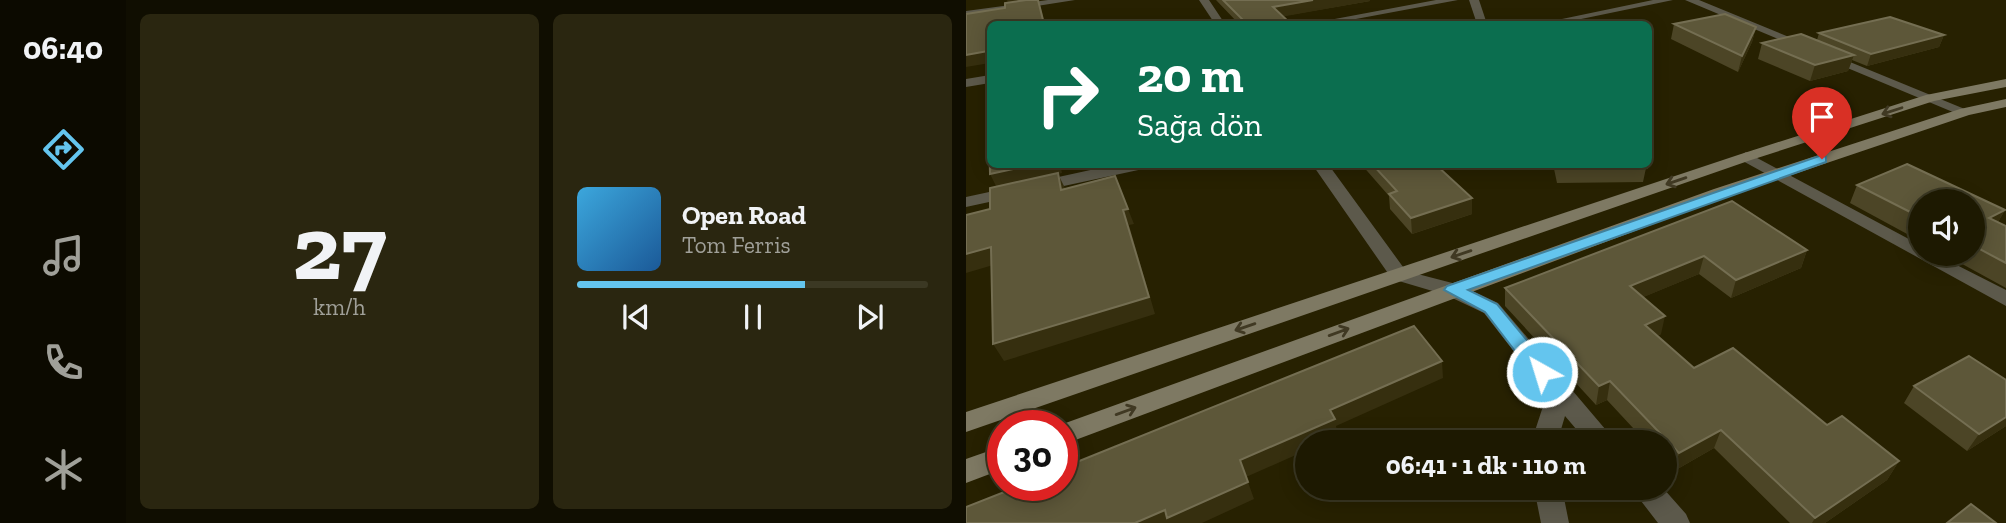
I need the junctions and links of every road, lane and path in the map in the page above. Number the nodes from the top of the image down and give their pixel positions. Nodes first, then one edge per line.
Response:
1 (1070, 0) edge
2 (1203, 0) edge
3 (1453, 0) edge
4 (1474, 0) edge
5 (1668, 0) edge
6 (1690, 0) edge
7 (966, 14) edge
8 (1218, 21) edge
9 (1330, 21) edge
10 (1481, 21) edge
11 (1559, 21) edge
12 (987, 80) edge
13 (966, 83) edge
14 (2006, 83) edge
15 (1931, 98) junction
16 (2006, 103) edge
17 (1965, 112) junction
18 (1746, 158) junction
19 (1124, 168) edge
20 (1323, 168) edge
21 (1774, 175) junction
22 (966, 202) edge
23 (1908, 247) edge
24 (1944, 266) edge
25 (1399, 275) junction
26 (1453, 290) junction
27 (2006, 299) edge
28 (1559, 393) junction
29 (966, 422) edge
30 (1078, 429) edge
31 (1549, 430) edge
32 (1592, 430) edge
33 (987, 463) edge
34 (966, 471) edge
35 (1550, 500) edge
36 (1656, 500) edge
37 (1555, 523) edge
38 (1676, 523) edge

1 - 7 street
2 - 8 street
3 - 9 street
4 - 10 street
5 - 11 street
6 - 15 street
12 - 13 street
14 - 15 main road
15 - 17 street
15 -> 18 main road
16 - 17 main road
17 - 21 main road
18 - 21 street
18 -> 25 main road
19 - 22 street
20 - 25 street
21 - 23 street
21 - 26 main road
24 - 27 street
25 - 26 street
25 -> 29 main road
26 - 28 street
30 -> 26 main road
28 - 31 street
28 - 32 street
33 - 34 main road
35 - 37 street
36 - 38 street

